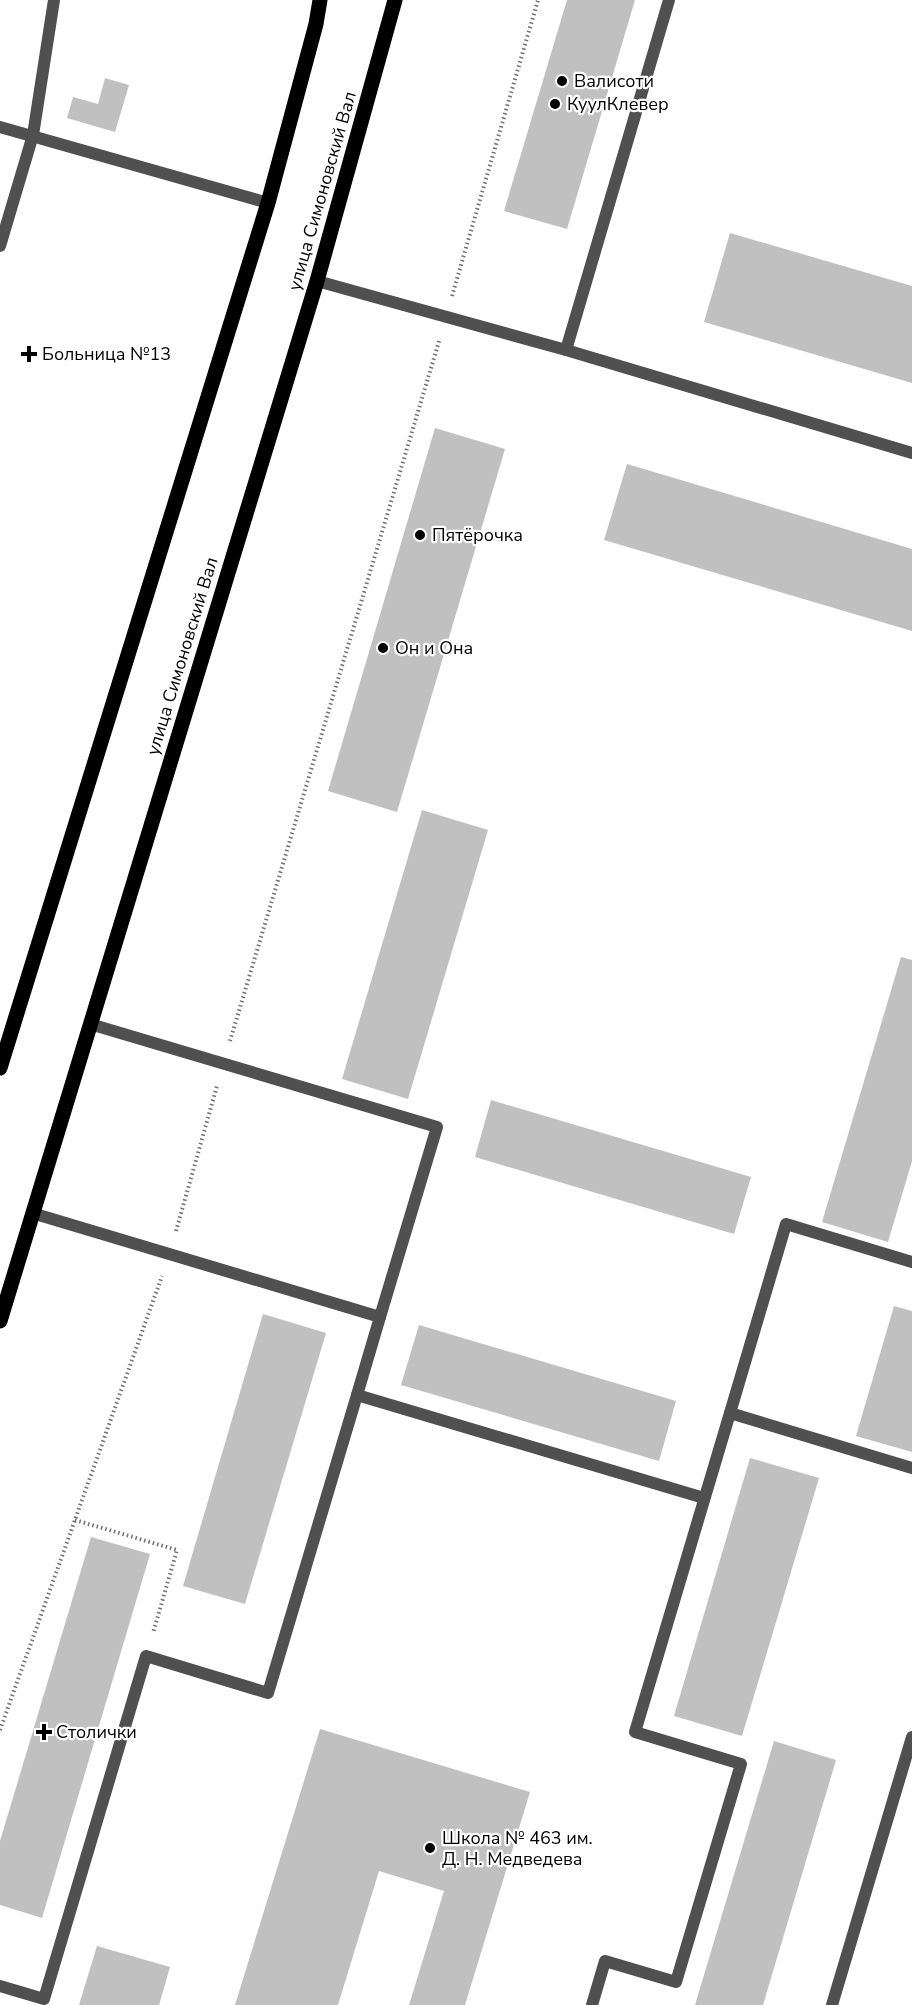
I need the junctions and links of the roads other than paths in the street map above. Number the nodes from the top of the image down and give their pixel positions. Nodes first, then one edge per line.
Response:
1 (54, 0) edge
2 (320, 0) edge
3 (394, 0) edge
4 (669, 0) edge
5 (0, 127) edge
6 (33, 135) junction
7 (268, 203) junction
8 (0, 246) edge
9 (317, 281) junction
10 (566, 350) junction
11 (912, 453) edge
12 (90, 1024) junction
13 (0, 1068) edge
14 (32, 1213) junction
15 (912, 1262) edge
16 (380, 1317) junction
17 (0, 1321) edge
18 (357, 1395) junction
19 (729, 1413) junction
20 (912, 1468) edge
21 (704, 1498) junction
22 (912, 1737) edge
23 (0, 1986) edge
24 (592, 2005) edge
25 (832, 2005) edge

1 - 6 lane
2 - 7 main road
3 - 9 main road, улица Симоновский Вал
4 - 10 lane
5 - 6 lane
6 - 7 lane
6 - 8 lane
7 - 13 main road
9 - 10 lane
9 - 12 main road, улица Симоновский Вал
10 - 11 lane
12 - 14 main road, улица Симоновский Вал
12 - 16 lane
14 - 16 lane
14 - 17 main road, улица Симоновский Вал
15 - 19 lane
16 - 18 lane
18 - 21 lane
18 - 23 lane
19 - 20 lane
19 - 21 lane
21 - 24 lane
22 - 25 lane

